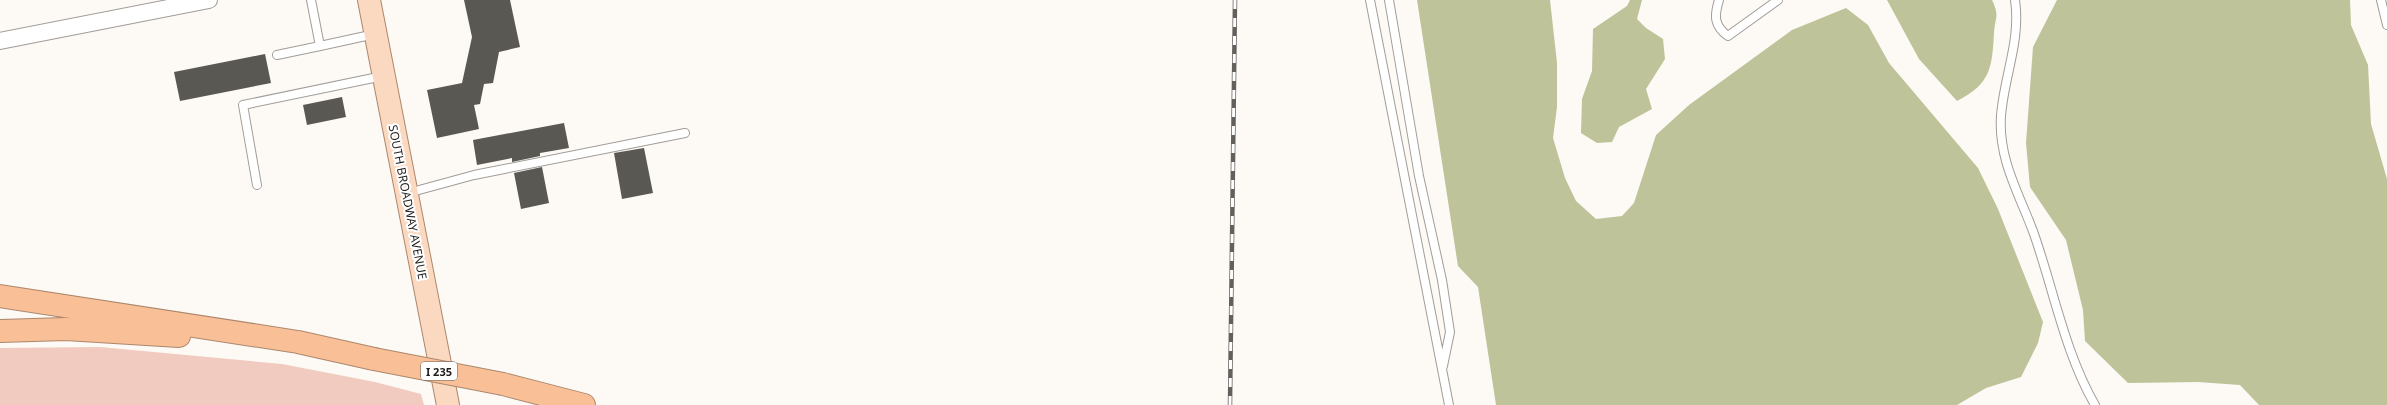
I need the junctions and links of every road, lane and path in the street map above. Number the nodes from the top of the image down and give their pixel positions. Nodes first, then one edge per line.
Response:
1 (209, 0) edge
2 (311, 0) edge
3 (369, 0) edge
4 (1370, 0) edge
5 (1389, 0) edge
6 (1719, 0) edge
7 (1778, 0) edge
8 (2015, 0) edge
9 (2381, 0) edge
10 (2387, 24) edge
11 (375, 34) junction
12 (0, 41) edge
13 (320, 46) junction
14 (277, 54) dead end
15 (384, 76) junction
16 (685, 132) dead end
17 (257, 185) dead end
18 (407, 193) junction
19 (0, 296) edge
20 (0, 331) edge
21 (298, 342) junction
22 (1442, 369) junction
23 (448, 405) edge
24 (584, 405) edge
25 (1449, 405) edge
26 (2095, 405) edge

1 - 12 street
2 - 13 lane
3 - 11 main road, SOUTH BROADWAY AVENUE
4 - 22 lane
5 - 22 lane
6 - 7 lane
8 - 26 lane
9 - 10 lane
11 - 13 lane
11 - 15 main road, SOUTH BROADWAY AVENUE
13 - 14 lane
15 - 17 lane
15 - 18 main road, SOUTH BROADWAY AVENUE
16 - 18 lane
18 - 23 main road, SOUTH BROADWAY AVENUE
19 - 21 highway
20 - 21 highway
21 - 24 highway, I 235, bridge
22 - 25 lane

